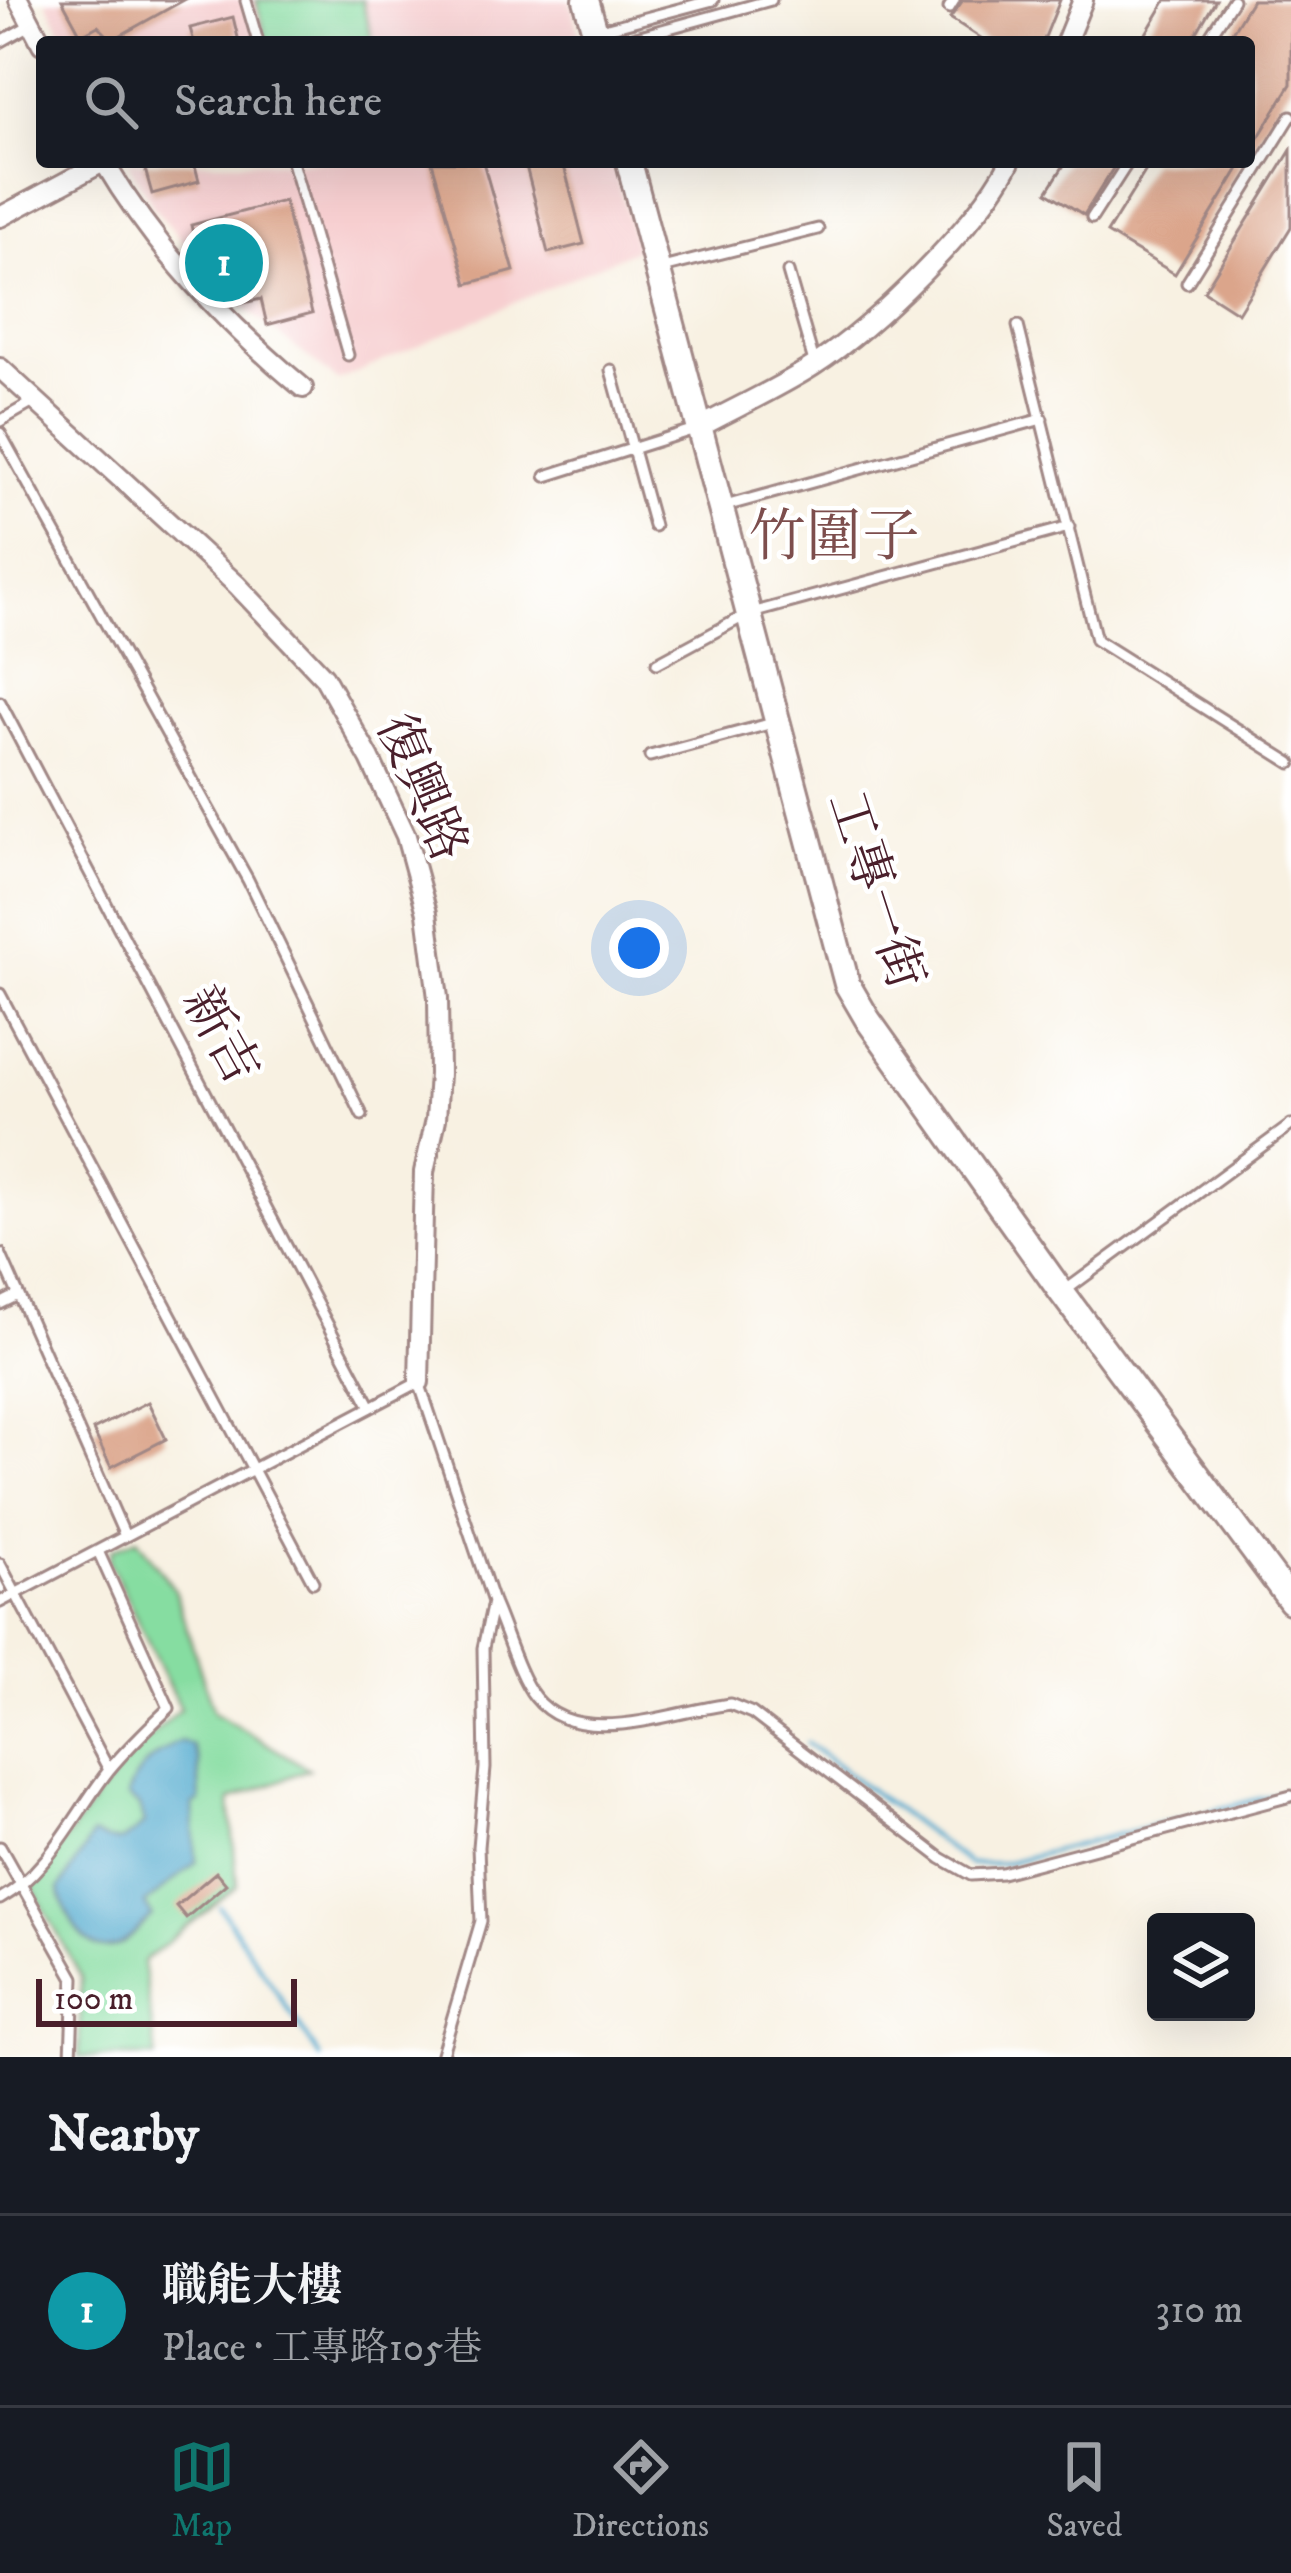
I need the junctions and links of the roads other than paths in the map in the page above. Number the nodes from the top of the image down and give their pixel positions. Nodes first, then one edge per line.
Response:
1 (19, 0) edge
2 (586, 0) edge
3 (713, 0) edge
4 (772, 0) edge
5 (1083, 0) edge
6 (1233, 0) edge
7 (246, 1) edge
8 (32, 24) junction
9 (38, 36) edge
10 (256, 36) edge
11 (602, 36) edge
12 (609, 36) edge
13 (612, 36) edge
14 (1068, 36) edge
15 (1210, 36) edge
16 (0, 42) edge
17 (1291, 116) edge
18 (92, 168) edge
19 (107, 168) edge
20 (294, 168) edge
21 (631, 168) edge
22 (1007, 168) edge
23 (1125, 168) edge
24 (0, 217) edge
25 (1092, 218) dead end
26 (818, 229) dead end
27 (658, 269) junction
28 (788, 272) dead end
29 (1187, 283) dead end
30 (1018, 326) dead end
31 (348, 355) dead end
32 (815, 365) junction
33 (0, 368) edge
34 (611, 370) dead end
35 (303, 388) dead end
36 (35, 401) junction
37 (1042, 419) junction
38 (0, 421) edge
39 (700, 428) junction
40 (0, 434) edge
41 (634, 448) junction
42 (546, 476) dead end
43 (720, 507) junction
44 (654, 526) dead end
45 (1069, 527) junction
46 (748, 614) junction
47 (657, 663) dead end
48 (0, 702) edge
49 (778, 722) junction
50 (650, 756) dead end
51 (1291, 763) edge
52 (0, 994) edge
53 (362, 1114) dead end
54 (1291, 1125) edge
55 (0, 1253) edge
56 (1062, 1293) junction
57 (18, 1295) junction
58 (0, 1304) edge
59 (419, 1382) junction
60 (371, 1407) junction
61 (253, 1469) junction
62 (125, 1536) junction
63 (98, 1551) junction
64 (0, 1564) edge
65 (313, 1582) dead end
66 (16, 1594) junction
67 (1291, 1601) edge
68 (0, 1602) edge
69 (493, 1602) junction
70 (110, 1770) junction
71 (1291, 1796) edge
72 (0, 1847) edge
73 (20, 1887) junction
74 (0, 1898) edge
75 (71, 2057) edge
76 (441, 2057) edge

1 - 8 street
2 - 11 street
3 - 12 lane
4 - 13 lane
5 - 14 street
6 - 15 lane
7 - 10 lane
8 - 9 street
8 - 16 lane
17 - 29 lane
18 - 24 street
19 - 35 street
20 - 31 lane
21 - 27 street, 工專一街
22 - 32 street
23 - 25 lane
26 - 27 lane
27 - 39 street, 工專一街
28 - 32 lane
30 - 37 lane
32 - 39 street
33 - 36 street, 復興路
34 - 41 lane
36 - 38 lane
36 - 59 street, 復興路
37 - 43 lane
37 - 45 lane
39 - 41 lane
39 - 43 street, 工專一街
40 - 53 lane, 新吉
41 - 42 lane
41 - 44 lane
43 - 46 street, 工專一街
45 - 46 lane
45 - 51 lane
46 - 47 lane
46 - 49 street, 工專一街
48 - 60 lane, 新吉
49 - 50 lane
49 - 56 street, 工專一街
52 - 61 lane
54 - 56 lane
55 - 57 lane
56 - 67 street, 工專一街
57 - 58 lane
57 - 62 lane
59 - 60 lane
59 - 69 lane
60 - 61 lane
61 - 62 lane
61 - 65 lane
62 - 63 lane
63 - 66 lane
63 - 70 lane
64 - 66 lane
66 - 68 lane
66 - 70 lane
69 - 71 lane
69 - 76 lane
70 - 73 lane
72 - 73 lane
73 - 74 lane
73 - 75 lane

